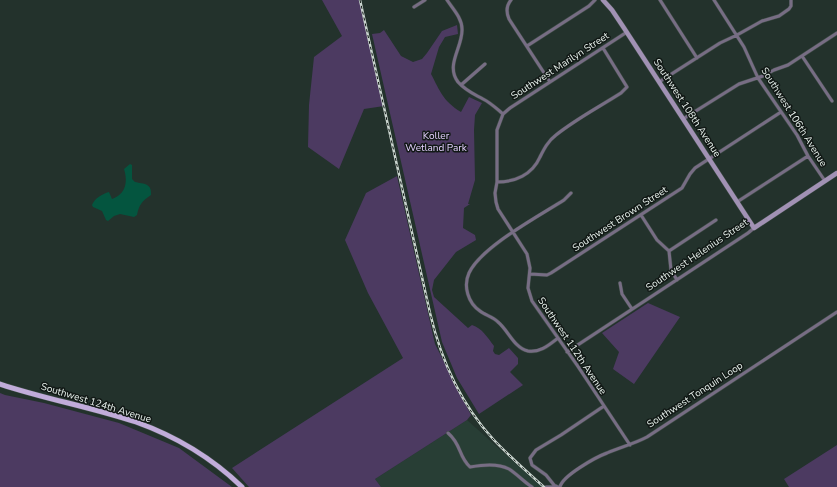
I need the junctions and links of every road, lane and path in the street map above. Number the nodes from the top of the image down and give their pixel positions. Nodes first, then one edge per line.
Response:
1 (425, 0) edge
2 (447, 0) edge
3 (511, 0) edge
4 (595, 0) edge
5 (603, 0) edge
6 (660, 0) edge
7 (714, 0) edge
8 (791, 0) edge
9 (414, 7) dead end
10 (627, 32) junction
11 (837, 33) edge
12 (737, 35) junction
13 (527, 46) junction
14 (603, 48) junction
15 (802, 56) junction
16 (697, 58) junction
17 (485, 64) dead end
18 (758, 78) junction
19 (550, 82) junction
20 (660, 82) junction
21 (461, 85) junction
22 (832, 101) dead end
23 (781, 112) junction
24 (503, 114) junction
25 (683, 119) junction
26 (808, 156) junction
27 (709, 158) junction
28 (837, 173) edge
29 (825, 181) junction
30 (497, 182) junction
31 (571, 193) dead end
32 (737, 202) junction
33 (641, 215) junction
34 (716, 220) dead end
35 (754, 228) junction
36 (514, 232) junction
37 (668, 251) junction
38 (530, 274) junction
39 (677, 280) junction
40 (620, 283) dead end
41 (632, 309) junction
42 (837, 312) edge
43 (558, 338) junction
44 (567, 352) junction
45 (0, 384) edge
46 (604, 406) junction
47 (448, 433) dead end
48 (630, 445) junction
49 (242, 487) edge
50 (532, 487) edge
51 (546, 487) edge
52 (553, 487) edge
53 (559, 487) edge

1 - 9 street
2 - 21 street
3 - 13 street
4 - 13 street
5 - 10 street, Southwest 108th Avenue
6 - 16 street
7 - 12 street, Southwest 106th Avenue
8 - 12 street
10 - 14 street, Southwest Marilyn Street
10 - 20 street, Southwest 108th Avenue
11 - 15 street
12 - 16 street
12 - 18 street, Southwest 106th Avenue
13 - 19 street
14 - 19 street, Southwest Marilyn Street
14 - 30 street
15 - 18 street
15 - 22 street
16 - 20 street
17 - 21 street
18 - 23 street, Southwest 106th Avenue
18 - 25 street
19 - 24 street, Southwest Marilyn Street
20 - 25 street, Southwest 108th Avenue
21 - 24 street
23 - 26 street, Southwest 106th Avenue
23 - 27 street, Southwest Brown Street
24 - 30 street, Southwest 112th Avenue
25 - 27 street, Southwest 108th Avenue
26 - 29 street, Southwest 106th Avenue
26 - 32 street
27 - 32 street, Southwest 108th Avenue
27 - 33 street, Southwest Brown Street
28 - 29 street, Southwest Helenius Street
29 - 35 street, Southwest Helenius Street
30 - 36 street, Southwest 112th Avenue
31 - 36 street
32 - 35 street, Southwest 108th Avenue
33 - 37 street
33 - 38 street, Southwest Brown Street
34 - 37 street
35 - 39 street, Southwest Helenius Street
36 - 38 street, Southwest 112th Avenue
36 - 43 street
37 - 39 street
38 - 43 street, Southwest 112th Avenue
39 - 41 street, Southwest Helenius Street
40 - 41 street
41 - 44 street, Southwest Helenius Street
42 - 48 street, Southwest Tonquin Loop
43 - 44 street, Southwest 112th Avenue
44 - 46 street, Southwest 112th Avenue
45 - 49 main road, Southwest 124th Avenue
46 - 48 street, Southwest 112th Avenue
46 - 53 street
47 - 50 street
48 - 53 street, Southwest Tonquin Loop
51 - 52 street

